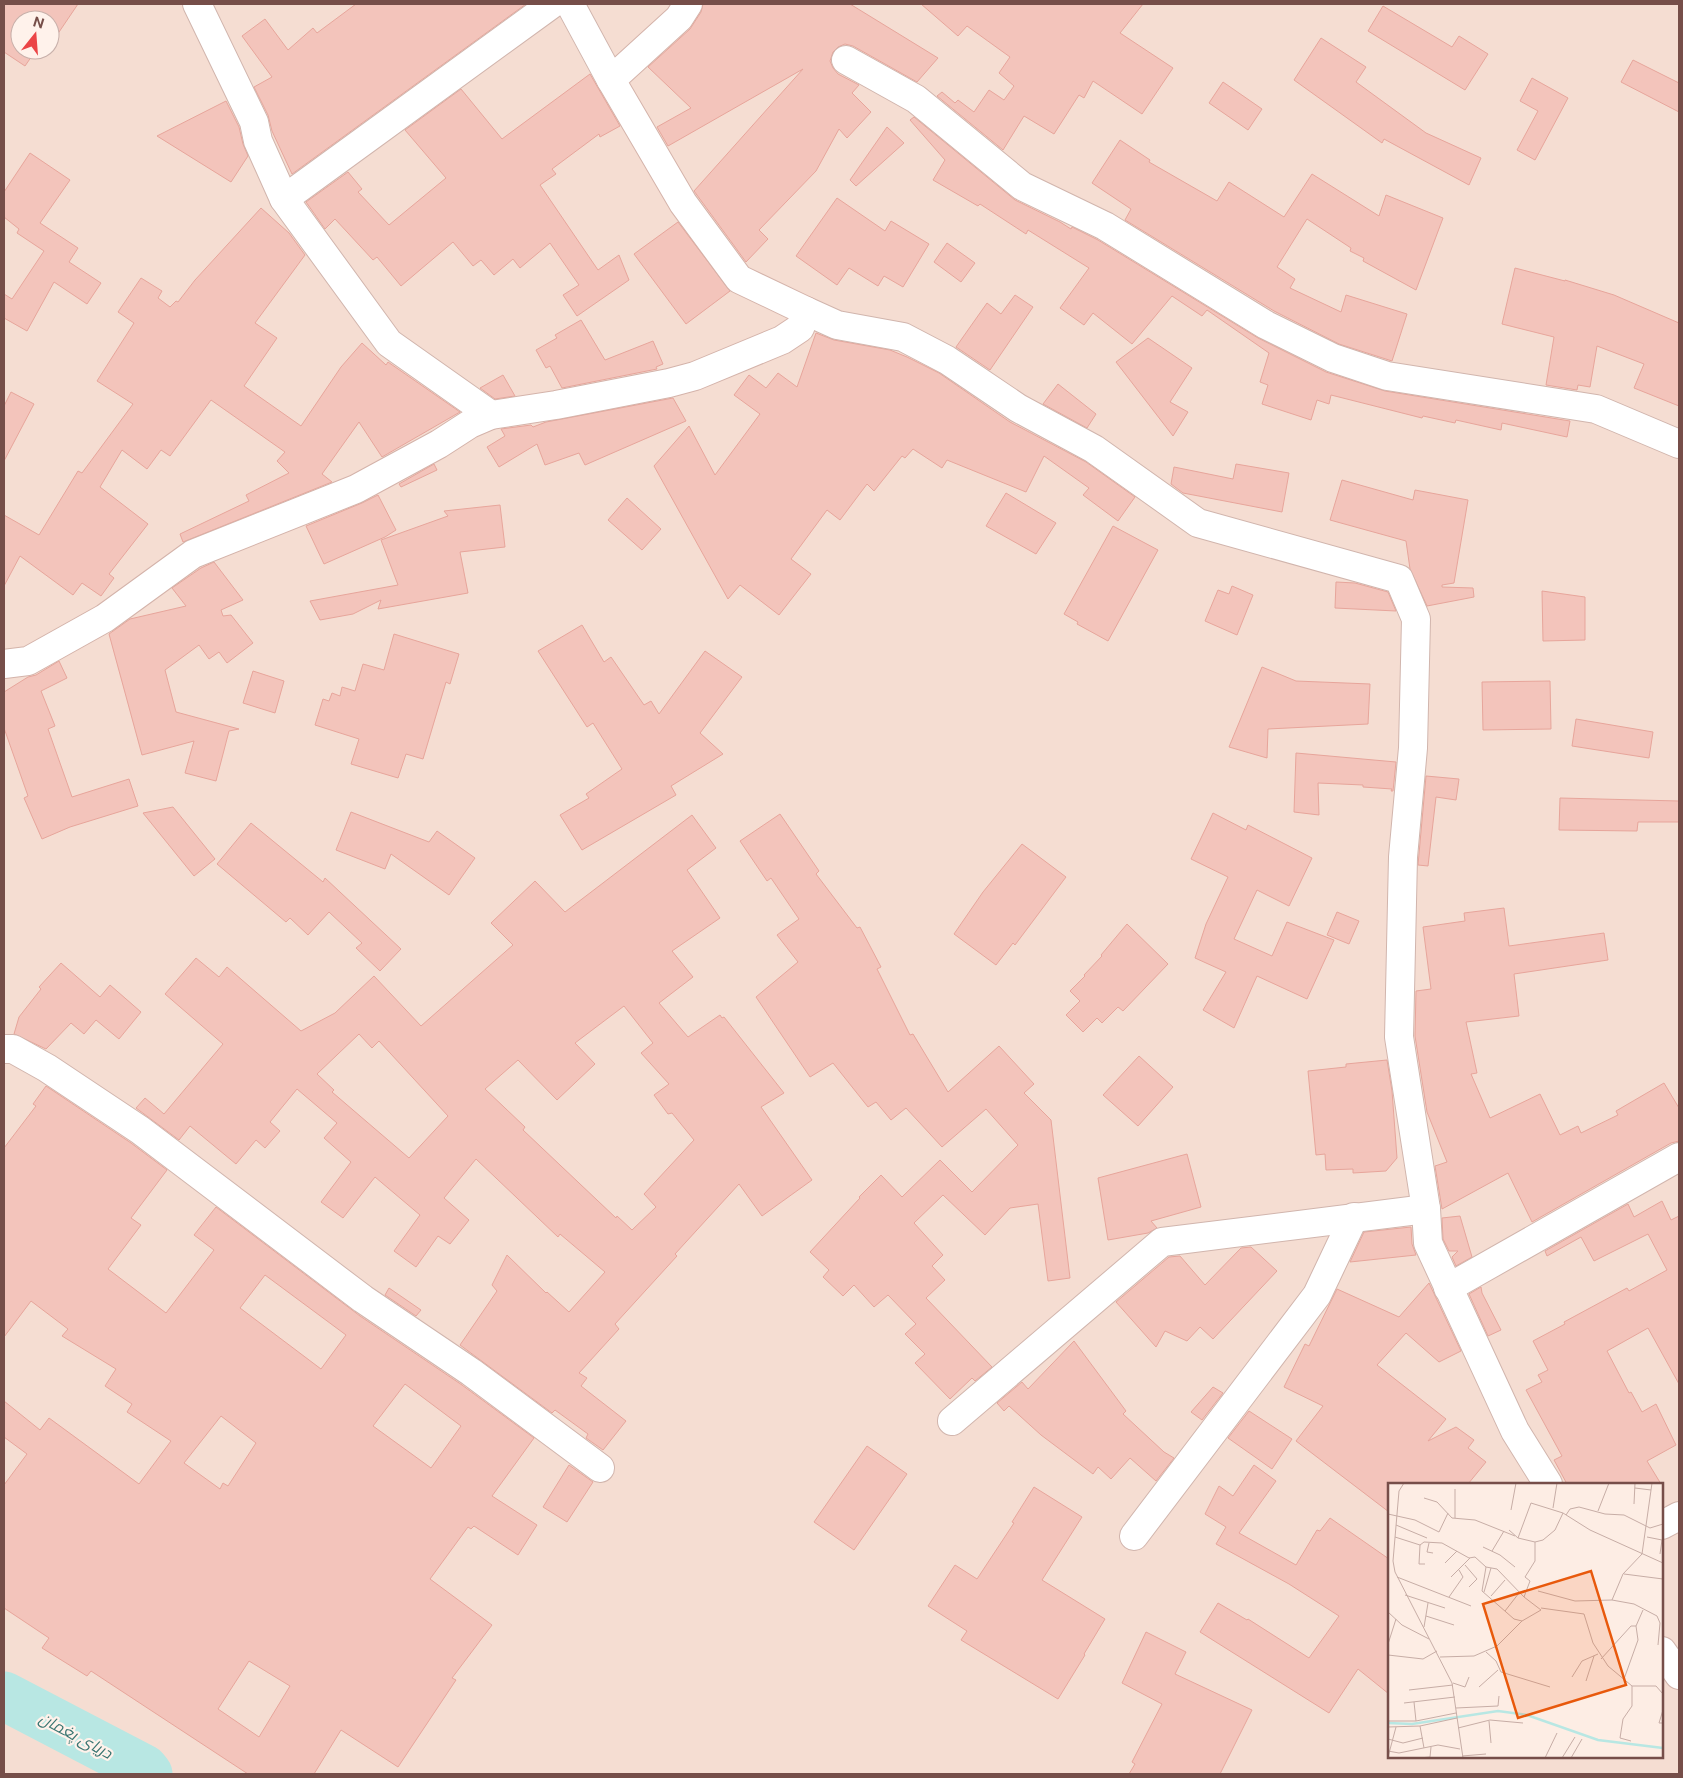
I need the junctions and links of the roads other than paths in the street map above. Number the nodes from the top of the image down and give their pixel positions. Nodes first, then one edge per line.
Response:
1 (197, 4) edge
2 (552, 4) edge
3 (570, 4) edge
4 (688, 4) edge
5 (846, 60) dead end
6 (611, 80) junction
7 (284, 199) junction
8 (806, 311) junction
9 (491, 415) junction
10 (1679, 444) edge
11 (4, 664) edge
12 (4, 1049) edge
13 (1679, 1157) edge
14 (1426, 1209) junction
15 (1354, 1218) junction
16 (1448, 1288) junction
17 (952, 1421) dead end
18 (600, 1468) dead end
19 (1547, 1483) edge
20 (1679, 1516) edge
21 (1663, 1524) edge
22 (1134, 1536) dead end
23 (1663, 1652) edge
24 (1679, 1675) edge

1 - 7 street
2 - 7 street
3 - 6 street
4 - 6 street
5 - 10 street
6 - 8 street
7 - 9 street
8 - 9 street
8 - 14 street
9 - 11 street
12 - 18 street
13 - 16 street
14 - 15 street
14 - 16 street
15 - 17 street
15 - 22 street
16 - 19 street
20 - 21 street
23 - 24 street

